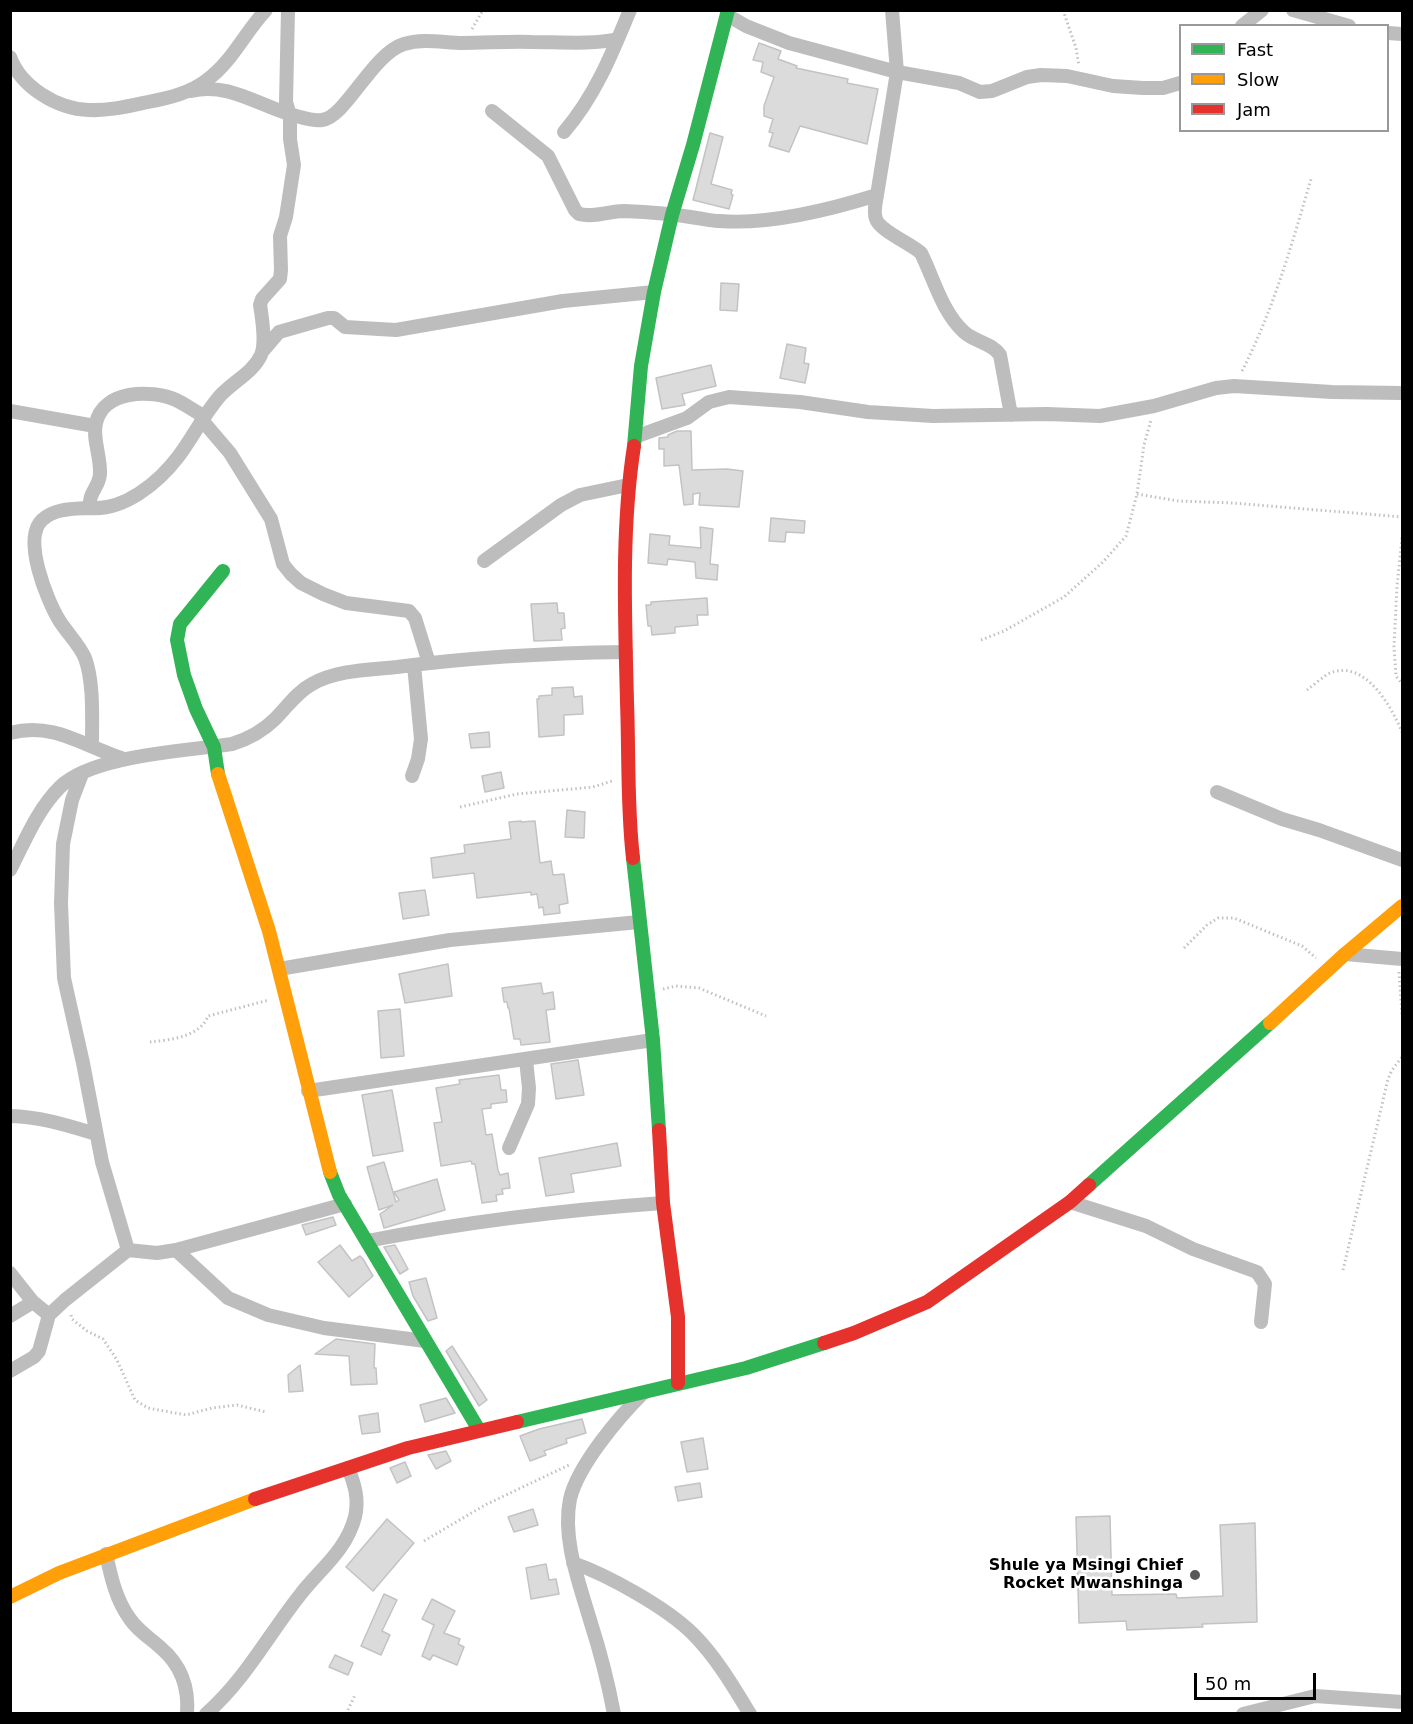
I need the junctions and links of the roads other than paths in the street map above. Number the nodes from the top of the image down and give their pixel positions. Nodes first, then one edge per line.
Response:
1 (266, 10) edge
2 (288, 10) edge
3 (630, 10) edge
4 (892, 10) edge
5 (1262, 10) edge
6 (1293, 10) edge
7 (728, 13) edge
8 (1244, 24) edge
9 (1342, 24) edge
10 (618, 39) junction
11 (10, 57) edge
12 (897, 72) junction
13 (1179, 83) edge
14 (191, 91) junction
15 (492, 111) dead end
16 (290, 115) junction
17 (564, 132) dead end
18 (877, 195) junction
19 (672, 215) junction
20 (654, 292) junction
21 (262, 352) junction
22 (1402, 393) edge
23 (10, 411) edge
24 (1011, 415) junction
25 (202, 418) junction
26 (95, 426) junction
27 (635, 438) junction
28 (628, 485) junction
29 (90, 508) junction
30 (484, 561) dead end
31 (223, 571) dead end
32 (626, 652) junction
33 (429, 663) junction
34 (414, 664) junction
35 (10, 733) edge
36 (92, 745) junction
37 (214, 747) junction
38 (126, 760) junction
39 (82, 774) junction
40 (412, 776) dead end
41 (1216, 792) dead end
42 (1402, 860) edge
43 (10, 870) edge
44 (1402, 906) edge
45 (639, 922) junction
46 (1345, 954) junction
47 (1400, 959) edge
48 (279, 969) junction
49 (653, 1041) junction
50 (526, 1060) junction
51 (308, 1091) junction
52 (10, 1116) edge
53 (96, 1134) junction
54 (510, 1148) dead end
55 (1070, 1202) junction
56 (663, 1203) junction
57 (345, 1204) junction
58 (367, 1241) junction
59 (128, 1250) junction
60 (176, 1250) junction
61 (10, 1274) edge
62 (33, 1302) junction
63 (48, 1315) junction
64 (10, 1316) edge
65 (1261, 1322) dead end
66 (425, 1341) junction
67 (10, 1371) edge
68 (678, 1383) junction
69 (643, 1394) junction
70 (479, 1430) junction
71 (348, 1468) junction
72 (106, 1554) junction
73 (573, 1563) junction
74 (10, 1597) edge
75 (1402, 1702) edge
76 (187, 1713) edge
77 (206, 1713) edge
78 (614, 1713) edge
79 (750, 1713) edge
80 (1243, 1713) edge

1 - 14 street
2 - 16 street
3 - 10 street
4 - 12 street
5 - 8 street
6 - 9 street
7 - 12 street
7 - 19 street
10 - 16 street
10 - 17 street
11 - 14 street
12 - 13 street
12 - 18 street
14 - 16 street
15 - 19 street
16 - 21 street
18 - 19 street
18 - 24 street
19 - 20 street
20 - 21 street
20 - 27 street
21 - 25 street
22 - 24 street
23 - 26 street
24 - 27 street
25 - 26 street
25 - 29 street
25 - 33 street
26 - 29 street
27 - 28 street
28 - 30 street
28 - 32 street
29 - 36 street
31 - 37 street
32 - 33 street
32 - 45 street
33 - 34 street
34 - 37 street
34 - 40 street
35 - 36 street
36 - 38 street
37 - 38 street
37 - 48 street
38 - 39 street
39 - 43 street
39 - 53 street
41 - 42 street
44 - 46 street
45 - 48 street
45 - 49 street
46 - 47 street
46 - 55 street
48 - 51 street
49 - 50 street
49 - 56 street
50 - 51 street
50 - 54 street
51 - 57 street
52 - 53 street
53 - 59 street
55 - 65 street
55 - 68 street
56 - 58 street
56 - 68 street
57 - 58 street
57 - 60 street
58 - 66 street
59 - 60 street
59 - 63 street
60 - 66 street
61 - 62 street
62 - 63 street
62 - 64 street
63 - 67 street
66 - 70 street
68 - 69 street
69 - 70 street
69 - 73 street
70 - 71 street
71 - 72 street
71 - 77 street
72 - 74 street
72 - 76 street
73 - 78 street
73 - 79 street
75 - 80 street

